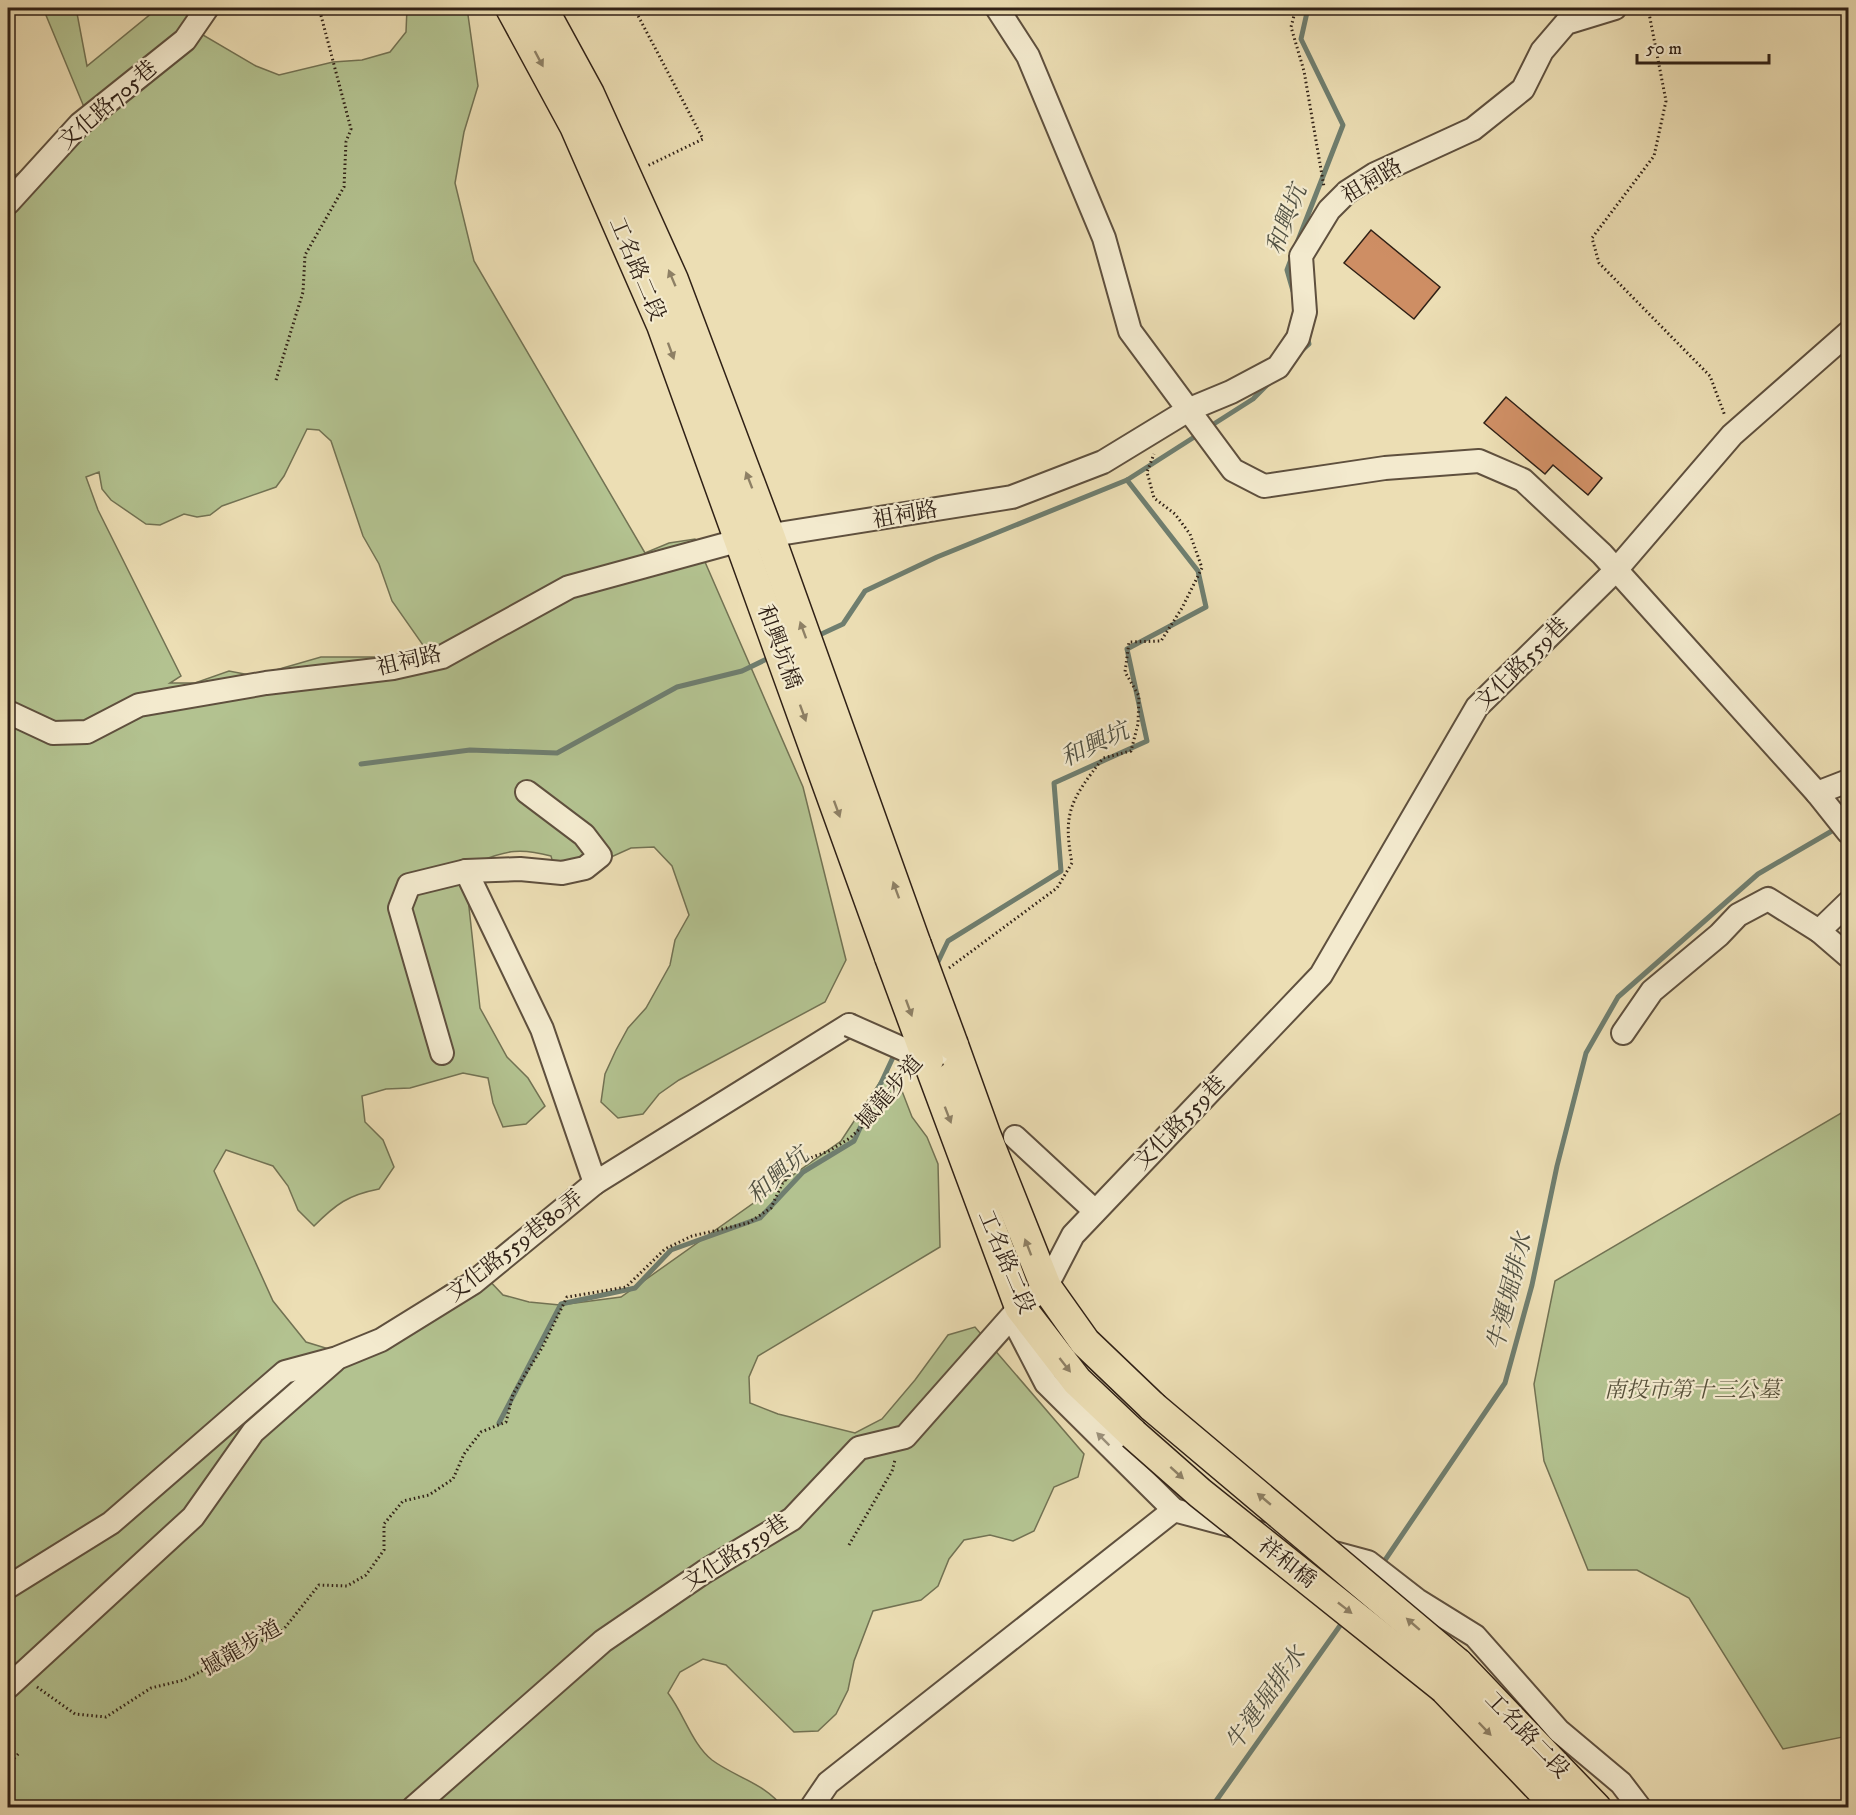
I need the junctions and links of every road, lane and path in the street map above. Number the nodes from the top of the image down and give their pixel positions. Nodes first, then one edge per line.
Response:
1 (207, 8) edge
2 (319, 8) edge
3 (511, 8) edge
4 (542, 8) edge
5 (634, 8) edge
6 (997, 8) edge
7 (1296, 8) edge
8 (1615, 8) edge
9 (1648, 8) edge
10 (626, 176) junction
11 (8, 203) edge
12 (1329, 210) junction
13 (1848, 333) edge
14 (276, 380) dead end
15 (1190, 409) junction
16 (1168, 422) junction
17 (1732, 435) junction
18 (755, 537) junction
19 (1616, 570) junction
20 (8, 712) edge
21 (1848, 781) edge
22 (527, 792) dead end
23 (1817, 793) junction
24 (1848, 832) edge
25 (466, 871) junction
26 (1848, 903) edge
27 (1820, 932) junction
28 (903, 951) junction
29 (1848, 957) edge
30 (946, 970) dead end
31 (1623, 1033) dead end
32 (954, 1045) junction
33 (442, 1053) dead end
34 (918, 1064) junction
35 (1015, 1137) dead end
36 (596, 1183) junction
37 (1095, 1211) junction
38 (1046, 1287) junction
39 (1020, 1307) junction
40 (337, 1358) junction
41 (1153, 1407) joint
42 (1133, 1434) joint
43 (898, 1438) junction
44 (1174, 1510) junction
45 (849, 1545) dead end
46 (8, 1587) edge
47 (1451, 1675) junction
48 (11, 1683) edge
49 (20, 1752) dead end
50 (8, 1766) edge
51 (413, 1808) edge
52 (811, 1808) edge
53 (1559, 1808) edge
54 (1596, 1808) edge
55 (1640, 1808) edge

1 - 11 lane, 文化路705巷
2 - 14 path
3 -> 18 main road, 工名路二段
4 - 10 main road, 工名路二段
5 - 10 path
6 - 15 lane
7 - 12 path
8 - 12 lane, 祖祠路
9 - 17 path
18 -> 10 main road, 工名路二段
12 - 15 lane, 祖祠路
13 - 17 lane, 文化路559巷
15 - 16 lane, 祖祠路
15 - 19 lane
16 - 18 lane, 祖祠路
16 - 30 path
17 - 19 lane, 文化路559巷
18 - 20 lane, 祖祠路
18 - 28 main road, 和興坑橋
19 - 23 lane
19 - 37 lane, 文化路559巷
21 - 23 lane
22 - 25 lane
23 - 24 lane
25 - 33 lane
25 - 36 lane
26 - 27 lane
27 - 29 lane
27 - 31 lane
28 - 32 main road, 工名路二段, bridge
28 -> 34 main road, 工名路二段, bridge
32 - 34 lane, bridge
38 -> 32 main road, 工名路二段
34 - 36 lane, 文化路559巷80弄, bridge
34 -> 39 main road, 工名路二段
34 - 48 path, 撼龍步道
35 - 37 lane
36 - 40 lane, 文化路559巷80弄
37 - 38 lane, 文化路559巷
38 - 39 lane, 文化路559巷
38 - 41 main road, 工名路二段
39 -> 42 main road, 工名路二段
39 - 43 lane, 文化路559巷
44 -> 39 lane
40 - 46 lane, 文化路559巷80弄
40 - 48 lane
47 -> 41 main road, 祥和橋, bridge
42 -> 47 main road, 祥和橋, bridge
43 - 45 path
43 - 51 lane, 文化路559巷
44 - 52 lane
44 - 55 lane
47 -> 53 main road, 工名路二段
47 - 54 main road, 工名路二段
49 - 50 path

